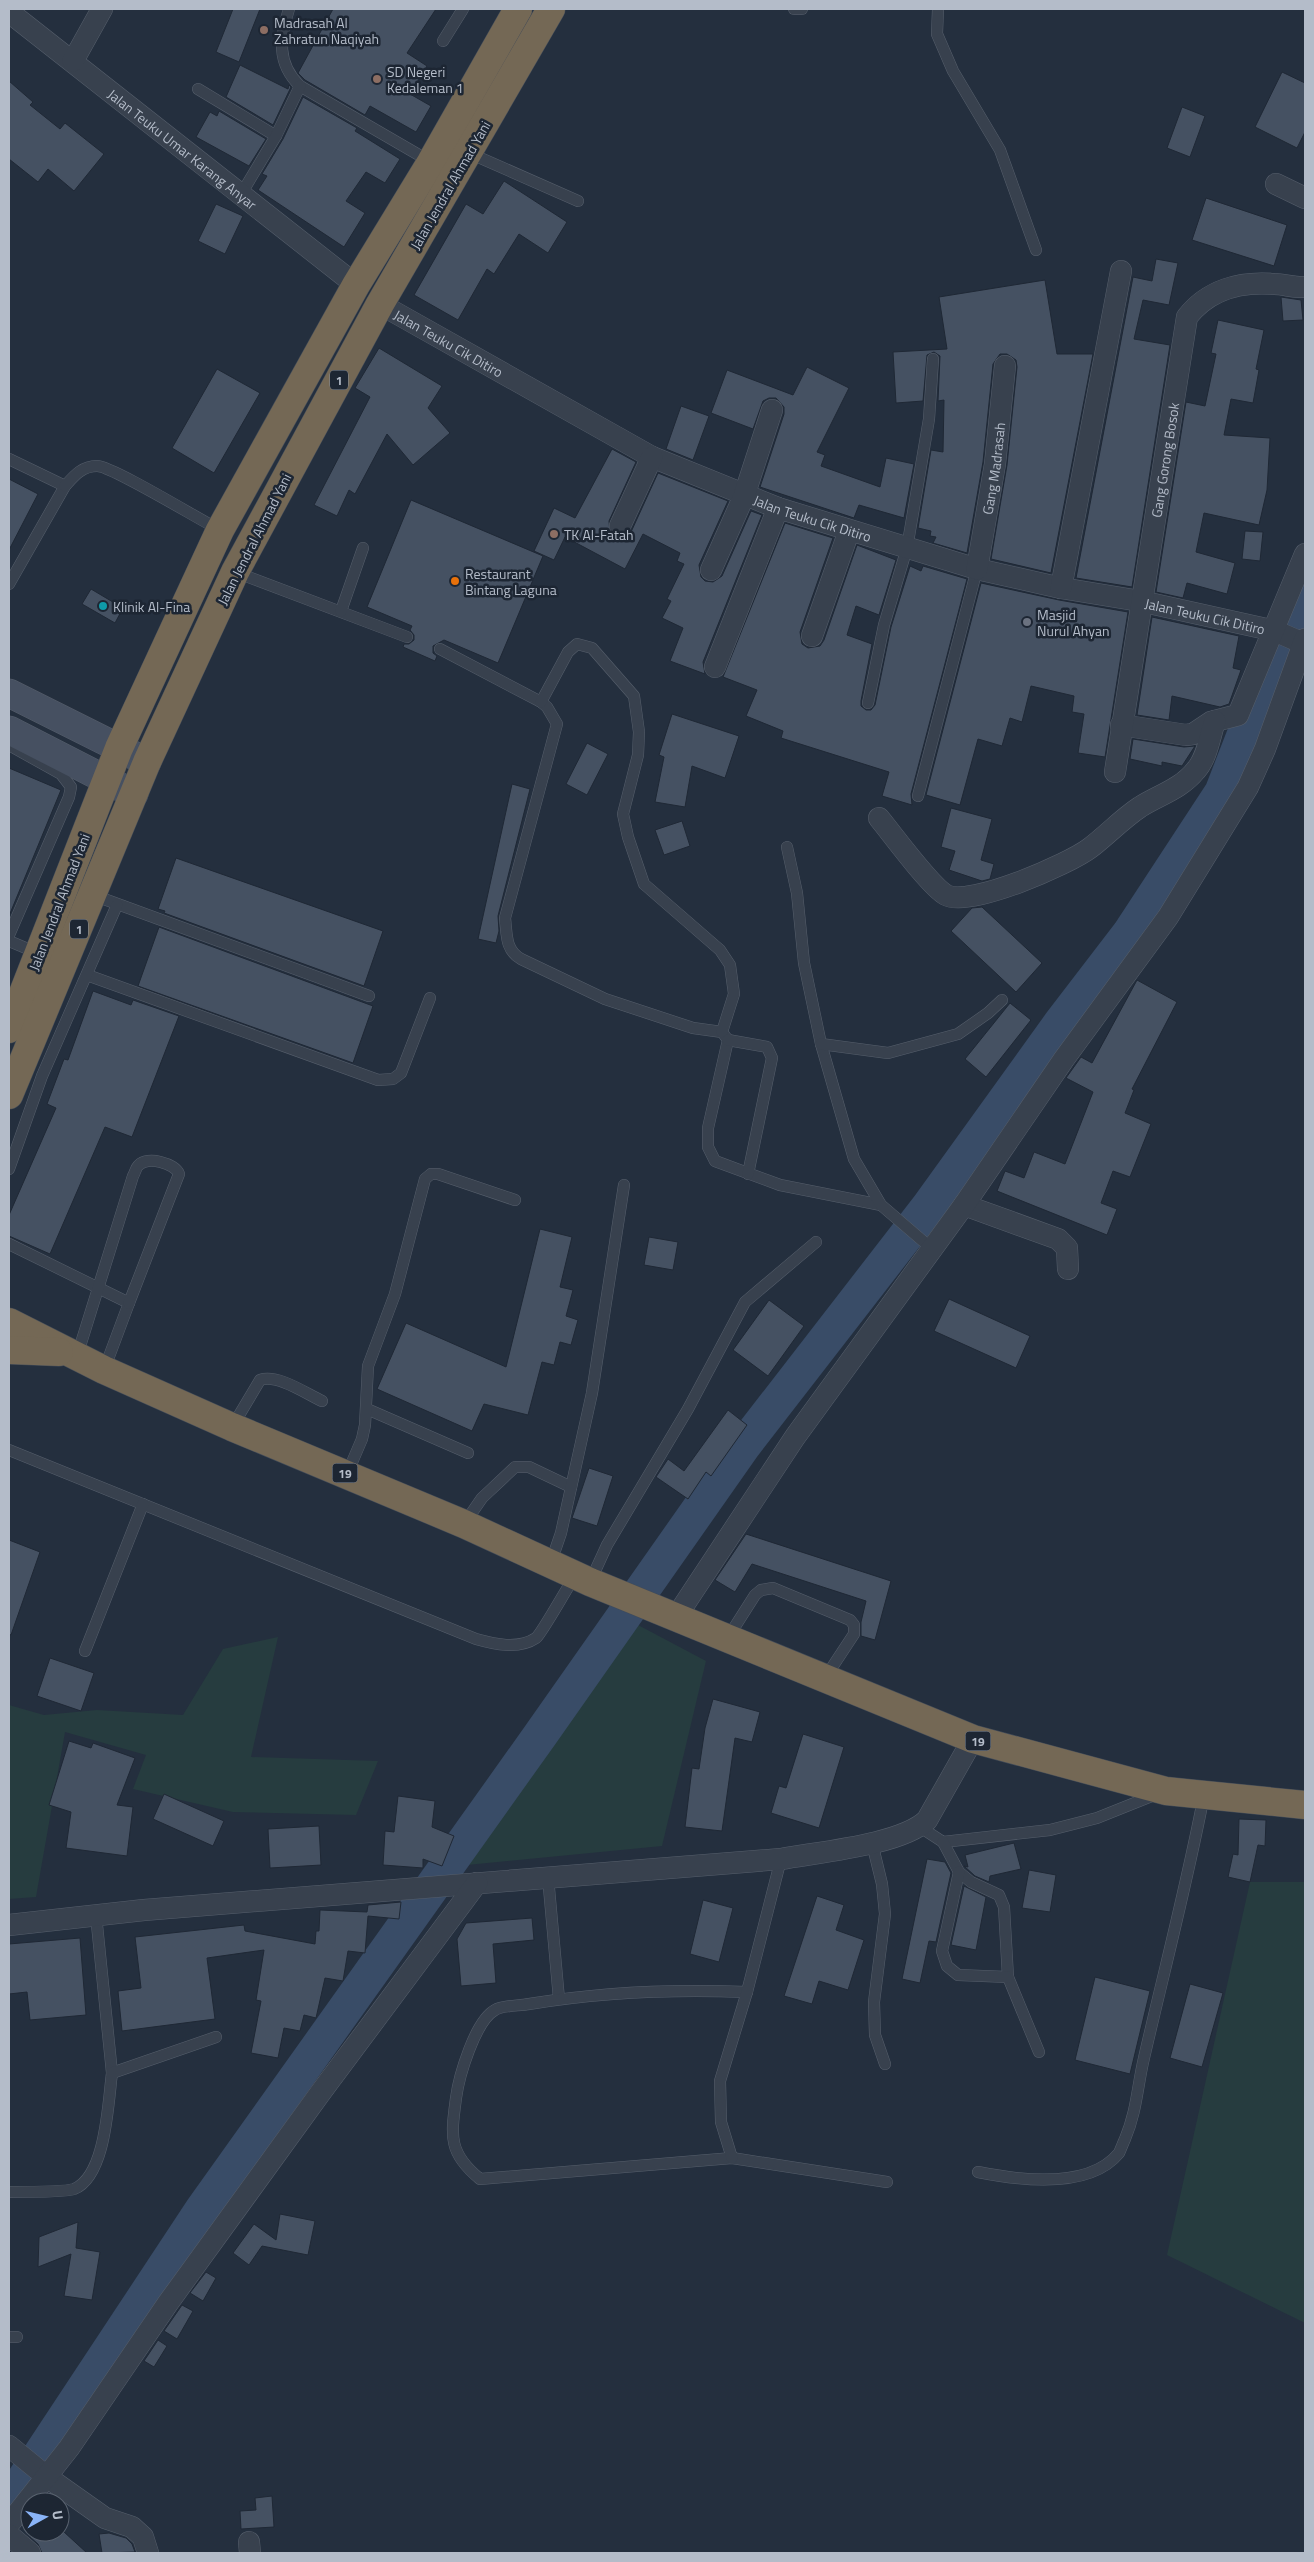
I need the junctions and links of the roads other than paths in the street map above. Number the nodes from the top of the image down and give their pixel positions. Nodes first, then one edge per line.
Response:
1 (102, 9) edge
2 (289, 9) edge
3 (463, 9) edge
4 (551, 9) edge
5 (794, 9) edge
6 (802, 9) edge
7 (938, 9) edge
8 (514, 10) edge
9 (9, 12) edge
10 (443, 41) dead end
11 (73, 61) junction
12 (300, 86) junction
13 (198, 89) dead end
14 (276, 136) junction
15 (469, 153) junction
16 (431, 162) junction
17 (1276, 184) dead end
18 (240, 196) junction
19 (1305, 198) edge
20 (578, 202) dead end
21 (1036, 250) dead end
22 (1120, 271) dead end
23 (356, 285) junction
24 (1305, 287) edge
25 (380, 304) junction
26 (933, 359) dead end
27 (1005, 366) dead end
28 (772, 410) dead end
29 (652, 457) junction
30 (9, 459) edge
31 (65, 486) junction
32 (744, 496) junction
33 (778, 508) junction
34 (620, 526) dead end
35 (220, 530) junction
36 (849, 531) junction
37 (363, 548) dead end
38 (907, 548) junction
39 (1305, 554) edge
40 (977, 569) junction
41 (711, 570) dead end
42 (234, 572) junction
43 (9, 584) edge
44 (1061, 588) junction
45 (1140, 601) junction
46 (341, 611) junction
47 (812, 636) dead end
48 (407, 637) dead end
49 (1295, 638) edge
50 (440, 650) dead end
51 (715, 667) dead end
52 (9, 693) edge
53 (542, 702) junction
54 (868, 703) dead end
55 (1215, 721) junction
56 (1121, 725) junction
57 (9, 730) edge
58 (9, 745) edge
59 (119, 748) junction
60 (147, 762) junction
61 (1115, 772) dead end
62 (106, 781) junction
63 (134, 794) junction
64 (918, 796) dead end
65 (879, 818) dead end
66 (786, 847) dead end
67 (105, 900) junction
68 (9, 935) edge
69 (9, 941) edge
70 (40, 954) junction
71 (88, 975) junction
72 (369, 996) dead end
73 (430, 998) dead end
74 (1002, 1000) dead end
75 (9, 1029) edge
76 (725, 1036) junction
77 (821, 1044) junction
78 (9, 1095) edge
79 (9, 1169) edge
80 (748, 1174) junction
81 (624, 1184) dead end
82 (514, 1200) dead end
83 (881, 1205) junction
84 (964, 1205) junction
85 (816, 1242) dead end
86 (924, 1243) junction
87 (9, 1244) edge
88 (1068, 1269) dead end
89 (97, 1288) junction
90 (128, 1302) junction
91 (9, 1308) edge
92 (9, 1322) edge
93 (9, 1350) edge
94 (68, 1353) junction
95 (104, 1370) junction
96 (322, 1401) dead end
97 (367, 1409) junction
98 (232, 1427) junction
99 (9, 1450) edge
100 (468, 1453) dead end
101 (347, 1474) junction
102 (571, 1487) junction
103 (143, 1504) junction
104 (464, 1524) junction
105 (550, 1565) junction
106 (582, 1579) junction
107 (672, 1616) junction
108 (727, 1639) junction
109 (85, 1650) dead end
110 (823, 1680) junction
111 (973, 1739) junction
112 (1166, 1791) junction
113 (1204, 1795) junction
114 (1300, 1808) edge
115 (920, 1827) junction
116 (943, 1842) junction
117 (872, 1843) junction
118 (781, 1859) junction
119 (959, 1872) junction
120 (548, 1878) junction
121 (472, 1883) junction
122 (96, 1915) junction
123 (9, 1925) edge
124 (1008, 1976) junction
125 (748, 1992) junction
126 (559, 1999) junction
127 (216, 2037) dead end
128 (1039, 2052) dead end
129 (885, 2064) dead end
130 (112, 2073) junction
131 (732, 2158) junction
132 (978, 2172) dead end
133 (887, 2182) dead end
134 (9, 2192) edge
135 (12, 2449) edge
136 (41, 2478) junction
137 (9, 2524) edge
138 (9, 2535) edge
139 (30, 2553) edge
140 (148, 2553) edge

1 - 11 street
2 - 12 lane
3 - 10 lane
4 - 15 highway, Jalan Jendral Ahmad Yani / 1
5 - 6 lane
7 - 21 lane
8 - 16 highway, Jalan Jendral Ahmad Yani / 1
9 - 11 street, Jalan Teuku Umar Karang Anyar
11 - 18 street, Jalan Teuku Umar Karang Anyar
12 - 14 lane
12 - 16 lane
13 - 14 lane
14 - 18 lane
15 - 20 lane
15 - 25 highway, Jalan Jendral Ahmad Yani / 1
16 - 23 highway, Jalan Jendral Ahmad Yani / 1
17 - 19 street
18 - 23 street, Jalan Teuku Umar Karang Anyar
22 - 44 street
23 - 35 highway, Jalan Jendral Ahmad Yani / 1
24 - 45 street, Gang Gorong Bosok
25 - 29 street, Jalan Teuku Cik Ditiro
25 - 42 highway, Jalan Jendral Ahmad Yani / 1
26 - 38 lane
27 - 40 street, Gang Madrasah
28 - 32 street
29 - 32 street, Jalan Teuku Cik Ditiro
29 - 34 street
30 - 31 lane
31 - 35 lane
31 - 43 lane
32 - 33 street, Jalan Teuku Cik Ditiro
32 - 41 street
33 - 36 street, Jalan Teuku Cik Ditiro
33 - 51 street
35 - 59 highway, Jalan Jendral Ahmad Yani / 1
36 - 38 street, Jalan Teuku Cik Ditiro
36 - 47 street
37 - 46 lane
38 - 40 street, Jalan Teuku Cik Ditiro
38 - 54 lane
39 - 49 street
40 - 44 street, Jalan Teuku Cik Ditiro
40 - 64 lane
42 - 46 lane
42 - 60 highway, Jalan Jendral Ahmad Yani / 1
44 - 45 street, Jalan Teuku Cik Ditiro
45 - 49 street, Jalan Teuku Cik Ditiro
45 - 56 street, Gang Gorong Bosok
46 - 48 lane
49 - 55 street
49 - 84 street
50 - 53 lane
52 - 59 street
53 - 76 lane
53 - 76 lane
55 - 56 street
55 - 65 street
56 - 61 street, Gang Gorong Bosok
57 - 62 street
58 - 68 lane
59 - 60 street
59 - 62 highway, Jalan Jendral Ahmad Yani / 1
60 - 63 highway, Jalan Jendral Ahmad Yani / 1
62 - 63 street
62 - 70 highway, Jalan Jendral Ahmad Yani / 1
63 - 67 highway, Jalan Jendral Ahmad Yani / 1
66 - 77 lane
67 - 71 lane
67 - 72 lane
67 - 78 highway, Jalan Jendral Ahmad Yani / 1
69 - 70 lane
70 - 75 highway, Jalan Jendral Ahmad Yani / 1
71 - 73 lane
71 - 79 lane
74 - 77 lane
76 - 80 lane
76 - 80 lane
77 - 83 lane
80 - 83 lane
81 - 102 lane
82 - 97 lane
83 - 86 lane
84 - 86 street
84 - 88 street
85 - 106 lane
86 - 107 street
87 - 89 lane
89 - 90 lane
89 - 90 lane
89 - 94 lane
90 - 95 lane
91 - 94 highway, 19
92 - 94 highway, 19
93 - 94 highway, 19
94 - 95 highway, 19
95 - 98 highway, 19
96 - 98 lane
97 - 100 lane
97 - 101 lane
98 - 101 highway, 19
99 - 103 lane
101 - 104 highway, 19
102 - 104 lane
102 - 105 lane
103 - 106 lane
103 - 109 lane
104 - 105 highway, 19
105 - 106 highway, 19
106 - 107 highway, 19
107 - 108 highway, 19
108 - 110 highway, 19
108 - 110 lane
110 - 111 highway, 19
111 - 112 highway, 19
111 - 115 street
112 - 113 highway, 19
112 - 116 lane
113 - 114 highway, 19
113 - 132 lane
115 - 116 lane
115 - 117 street
116 - 119 lane
117 - 118 street
117 - 129 lane
118 - 120 street
118 - 125 lane
119 - 124 lane
119 - 124 lane
120 - 121 street
120 - 126 lane
121 - 122 street
121 - 136 street
122 - 123 street
122 - 130 lane
124 - 128 lane
125 - 126 lane
125 - 131 lane
126 - 131 lane
127 - 130 lane
130 - 134 lane
131 - 133 lane
135 - 136 street
136 - 137 street
136 - 140 street
138 - 139 street

